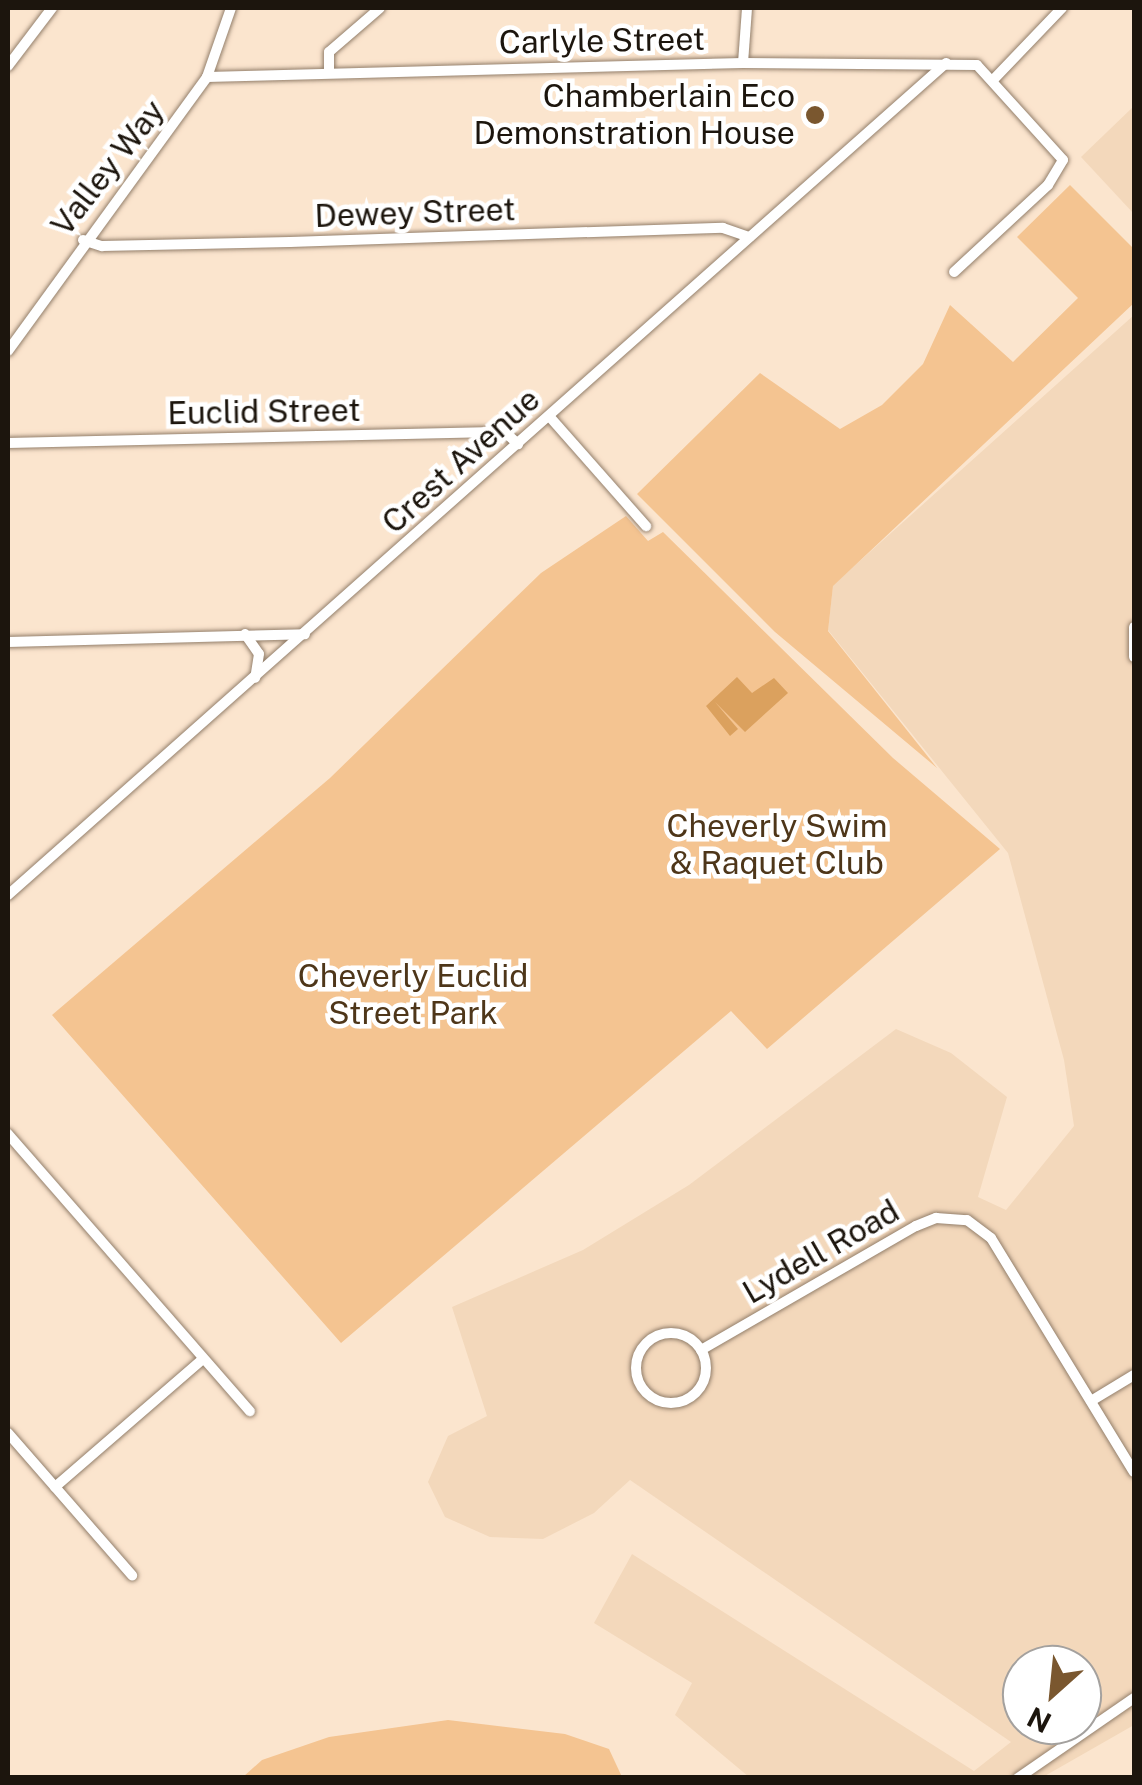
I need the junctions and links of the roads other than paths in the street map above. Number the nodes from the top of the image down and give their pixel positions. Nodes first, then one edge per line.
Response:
1 (52, 8) edge
2 (231, 8) edge
3 (380, 8) edge
4 (747, 8) edge
5 (1062, 8) edge
6 (744, 63) junction
7 (946, 63) junction
8 (8, 66) edge
9 (329, 73) junction
10 (207, 76) junction
11 (993, 80) junction
12 (749, 236) junction
13 (83, 240) junction
14 (954, 272) dead end
15 (8, 350) edge
16 (549, 416) junction
17 (8, 443) edge
18 (518, 444) junction
19 (646, 526) dead end
20 (1134, 627) edge
21 (245, 634) junction
22 (306, 634) junction
23 (8, 642) edge
24 (1134, 657) edge
25 (255, 680) junction
26 (8, 895) edge
27 (8, 1134) edge
28 (702, 1350) junction
29 (203, 1359) junction
30 (1134, 1375) edge
31 (1091, 1401) junction
32 (250, 1412) dead end
33 (8, 1433) edge
34 (1134, 1472) edge
35 (54, 1487) junction
36 (132, 1574) dead end
37 (1134, 1698) edge
38 (1018, 1778) edge

1 - 8 street
2 - 10 street, Valley Way
3 - 9 street
4 - 6 street
5 - 11 street
6 - 7 street, Carlyle Street
6 - 9 street, Carlyle Street
7 - 11 street, Carlyle Street
7 - 12 street, Crest Avenue
9 - 10 street, Carlyle Street
10 - 13 street, Valley Way
11 - 14 street
12 - 13 street, Dewey Street
12 - 16 street, Crest Avenue
13 - 15 street, Valley Way
16 - 18 street, Crest Avenue
16 - 19 street
17 - 18 street, Euclid Street
18 - 22 street, Crest Avenue
20 - 24 street
21 - 22 street
21 - 23 street
21 - 25 street
22 - 25 street, Crest Avenue
25 - 26 street, Crest Avenue
27 - 29 street
28 - 28 street
28 - 31 street, Lydell Road
29 - 32 street
29 - 35 street
30 - 31 street
31 - 34 street, Lydell Road
33 - 35 street
35 - 36 street
37 - 38 street

